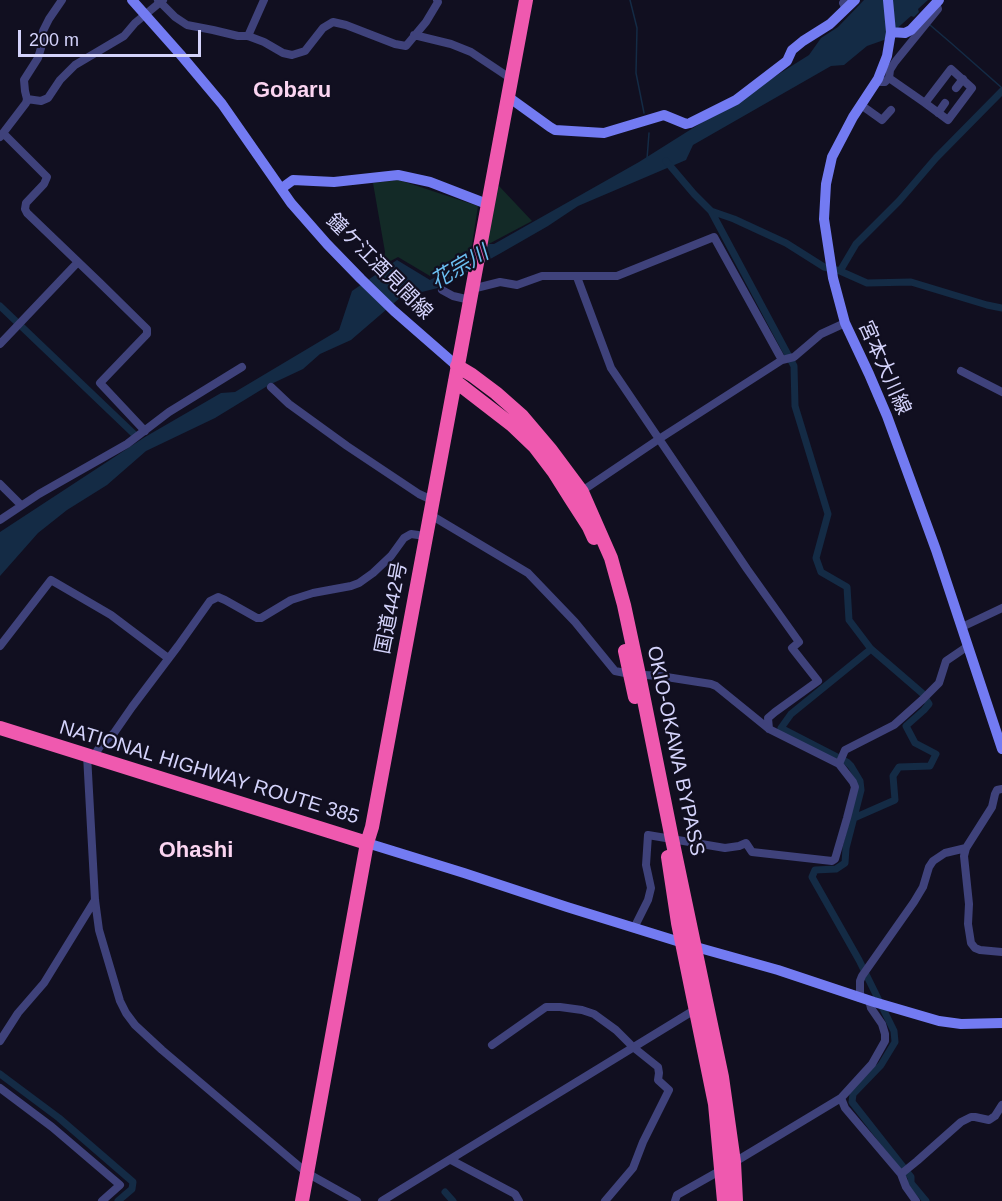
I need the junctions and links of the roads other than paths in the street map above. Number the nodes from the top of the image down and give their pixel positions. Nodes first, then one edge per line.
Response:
1 (62, 0) edge
2 (132, 0) edge
3 (264, 0) edge
4 (437, 0) edge
5 (526, 0) edge
6 (855, 0) edge
7 (888, 0) edge
8 (161, 1) edge
9 (938, 2) edge
10 (846, 4) edge
11 (145, 15) junction
12 (893, 34) junction
13 (414, 35) junction
14 (248, 36) junction
15 (510, 78) junction
16 (884, 78) junction
17 (963, 79) junction
18 (956, 88) dead end
19 (507, 96) junction
20 (27, 99) junction
21 (924, 103) junction
22 (945, 103) dead end
23 (861, 105) junction
24 (891, 110) dead end
25 (938, 113) junction
26 (1, 135) edge
27 (282, 188) junction
28 (487, 204) junction
29 (78, 262) junction
30 (577, 277) junction
31 (442, 290) dead end
32 (471, 294) junction
33 (845, 323) junction
34 (0, 344) edge
35 (788, 359) junction
36 (458, 360) junction
37 (242, 367) dead end
38 (961, 371) dead end
39 (455, 381) junction
40 (271, 387) dead end
41 (1002, 392) edge
42 (145, 431) junction
43 (659, 439) junction
44 (0, 484) edge
45 (577, 495) junction
46 (21, 505) junction
47 (431, 507) junction
48 (0, 520) edge
49 (426, 537) junction
50 (1002, 608) edge
51 (962, 627) junction
52 (0, 646) edge
53 (968, 646) junction
54 (168, 658) junction
55 (634, 674) junction
56 (0, 728) edge
57 (769, 729) junction
58 (1002, 749) edge
59 (90, 756) junction
60 (840, 760) junction
61 (1002, 789) edge
62 (668, 838) junction
63 (368, 843) junction
64 (966, 848) junction
65 (95, 900) junction
66 (645, 931) junction
67 (689, 945) junction
68 (1002, 952) edge
69 (868, 1000) junction
70 (696, 1009) junction
71 (1002, 1023) edge
72 (0, 1041) edge
73 (492, 1045) dead end
74 (633, 1047) junction
75 (0, 1088) edge
76 (841, 1098) junction
77 (1002, 1105) edge
78 (451, 1160) junction
79 (728, 1166) junction
80 (905, 1171) junction
81 (307, 1173) junction
82 (102, 1201) edge
83 (302, 1201) edge
84 (357, 1201) edge
85 (382, 1201) edge
86 (519, 1201) edge
87 (605, 1201) edge
88 (675, 1201) edge
89 (724, 1201) edge
90 (736, 1201) edge
91 (916, 1201) edge

1 - 20 street
2 - 11 main road, 鐘ケ江酒見間線
3 - 14 street
4 - 13 street
5 - 15 highway, 国道442号
6 - 10 main road
7 - 12 main road, 宮本大川線
8 - 11 street
8 - 14 street
9 - 12 main road
9 - 16 street
10 - 19 main road
11 - 20 street
11 - 27 main road, 鐘ケ江酒見間線
12 - 16 main road, 宮本大川線
13 - 14 street
13 - 15 street
15 - 19 highway, 国道442号
16 - 21 street
16 - 23 main road, 宮本大川線
17 - 18 street
17 - 21 street
17 - 25 street
19 - 28 highway, 国道442号
20 - 26 street
21 - 25 street
22 - 25 street
23 - 24 street
23 - 33 main road, 宮本大川線
26 - 29 street
27 - 28 main road, 鐘ケ江酒見間線
27 - 36 main road, 鐘ケ江酒見間線
28 - 32 highway, 国道442号
29 - 34 street
29 - 42 street
30 - 32 street
30 - 35 street
30 - 43 street
31 - 32 street
32 - 36 highway, 国道442号
33 - 35 street
33 - 51 main road, 宮本大川線
35 - 43 street
36 - 39 highway, 国道442号
36 - 45 highway, OKIO-OKAWA BYPASS
37 - 42 street
38 - 41 street
39 - 45 highway, OKIO-OKAWA BYPASS
39 - 47 highway, 国道442号
40 - 47 street
42 - 46 street
43 - 45 street
43 - 57 street
44 - 46 street
45 - 55 highway, OKIO-OKAWA BYPASS
46 - 48 street
47 - 49 highway, 国道442号
47 - 55 street
49 - 54 street
49 - 63 highway, 国道442号
50 - 51 street
51 - 53 main road, 宮本大川線
52 - 54 street
53 - 58 main road, 宮本大川線
53 - 60 street
54 - 59 street
55 - 57 street
55 - 62 highway, OKIO-OKAWA BYPASS
56 - 59 highway, NATIONAL HIGHWAY ROUTE 385
57 - 60 street
59 - 63 highway, NATIONAL HIGHWAY ROUTE 385
59 - 65 street
60 - 62 street
61 - 64 street
62 - 66 street
62 - 67 highway, OKIO-OKAWA BYPASS
63 - 66 main road
63 - 81 highway, NATIONAL HIGHWAY ROUTE 385
64 - 68 street
64 - 69 street
65 - 72 street
65 - 81 street
66 - 67 main road
67 - 69 main road
67 - 70 highway, OKIO-OKAWA BYPASS
67 - 79 highway, OKIO-OKAWA BYPASS
69 - 71 main road
69 - 76 street
70 - 74 street
70 - 79 highway, OKIO-OKAWA BYPASS
73 - 74 street
74 - 78 street
74 - 87 street
75 - 82 street
76 - 79 street
76 - 80 street
77 - 80 street
78 - 85 street
78 - 86 street
79 - 88 street
79 - 89 highway, OKIO-OKAWA BYPASS
79 - 90 highway, OKIO-OKAWA BYPASS
80 - 91 street
81 - 83 highway, NATIONAL HIGHWAY ROUTE 385
81 - 84 street

